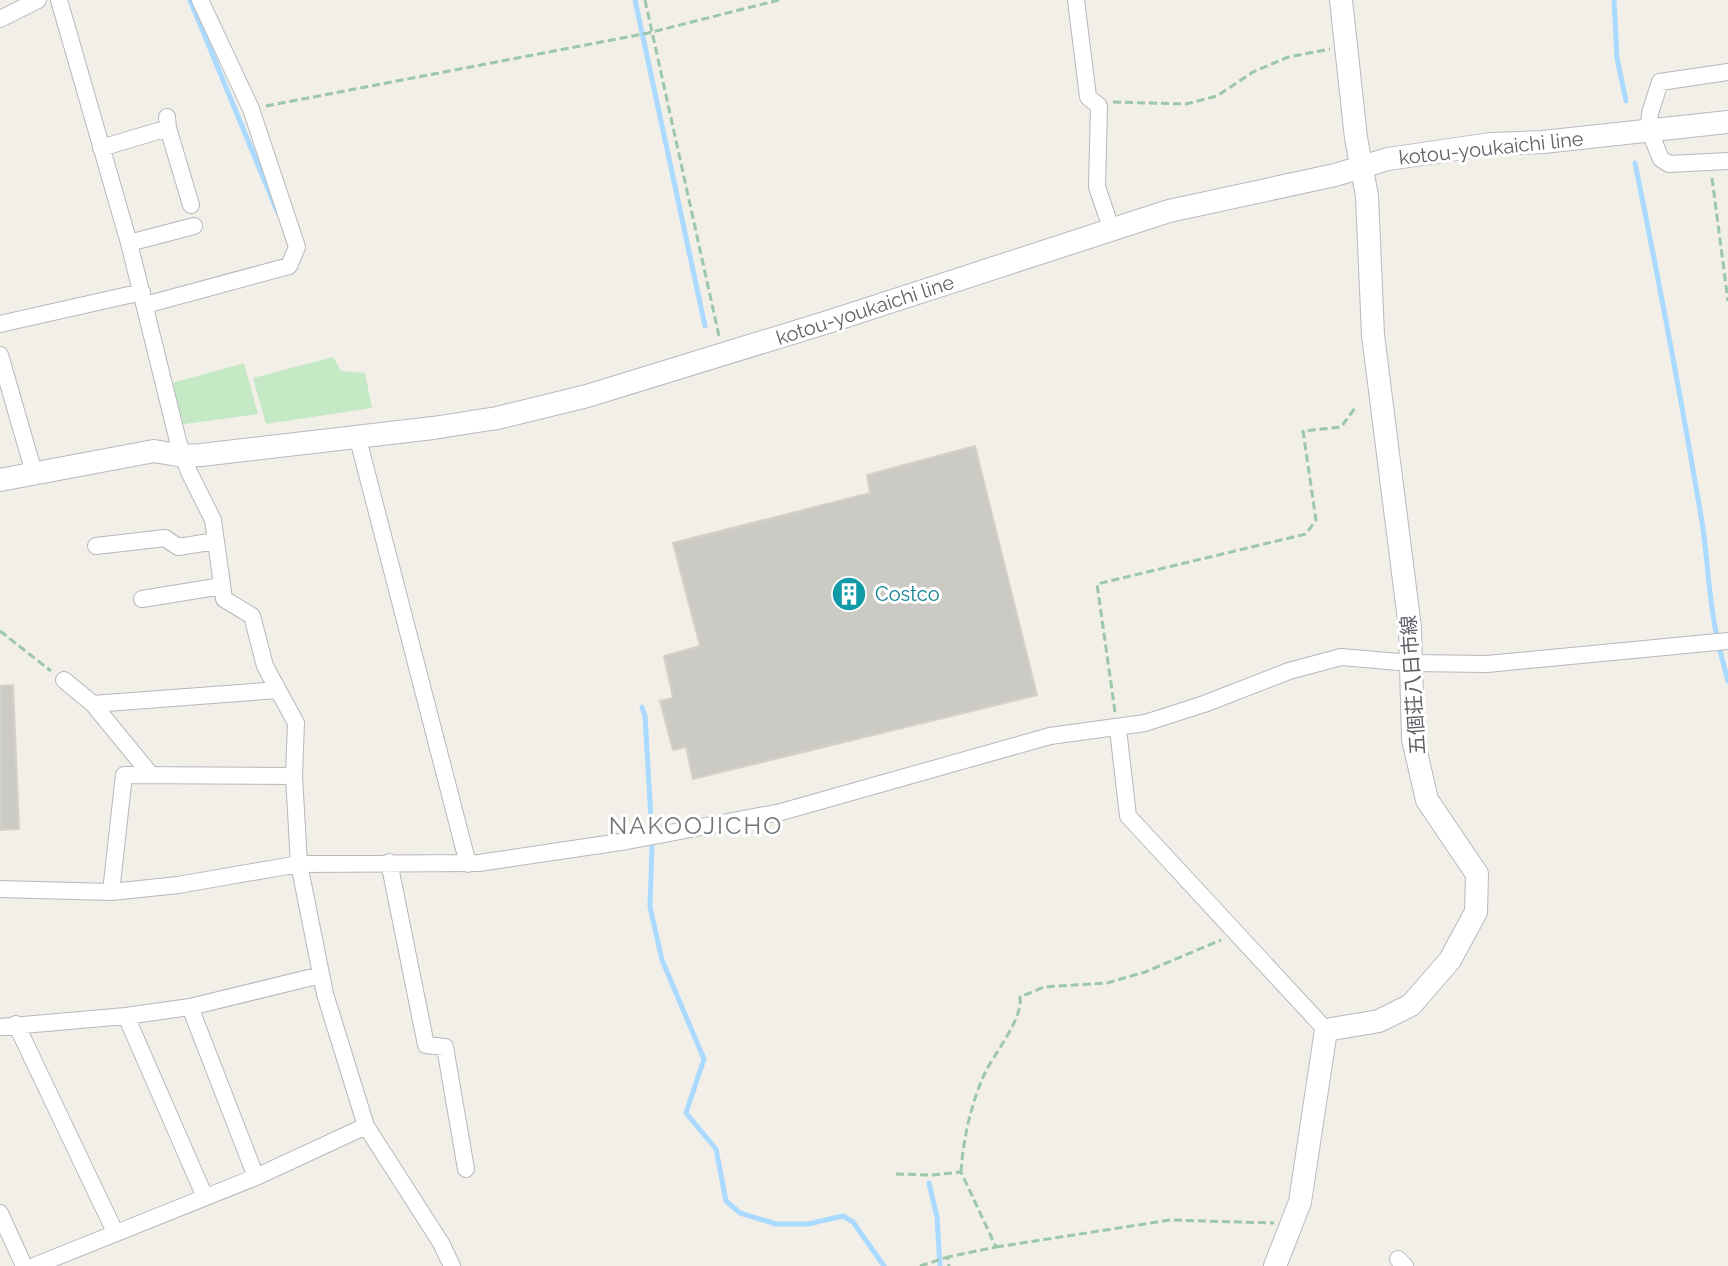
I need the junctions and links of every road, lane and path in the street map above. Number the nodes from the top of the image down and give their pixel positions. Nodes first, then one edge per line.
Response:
1 (38, 0) edge
2 (59, 0) edge
3 (200, 0) edge
4 (645, 0) edge
5 (779, 0) edge
6 (1076, 0) edge
7 (1341, 0) edge
8 (0, 19) edge
9 (650, 33) junction
10 (1346, 46) junction
11 (1728, 72) edge
12 (1090, 100) junction
13 (251, 109) junction
14 (1728, 122) edge
15 (1649, 130) junction
16 (101, 148) junction
17 (1728, 161) edge
18 (1709, 162) junction
19 (1361, 167) junction
20 (191, 205) dead end
21 (194, 226) dead end
22 (1111, 228) junction
23 (129, 243) junction
24 (143, 299) junction
25 (1728, 301) edge
26 (0, 324) edge
27 (0, 355) edge
28 (724, 355) junction
29 (1355, 408) dead end
30 (358, 439) junction
31 (183, 456) junction
32 (34, 473) junction
33 (0, 480) edge
34 (216, 541) junction
35 (96, 546) dead end
36 (222, 586) junction
37 (142, 599) dead end
38 (0, 631) edge
39 (1721, 642) edge
40 (1411, 663) junction
41 (64, 680) joint
42 (278, 690) junction
43 (93, 704) junction
44 (1117, 722) junction
45 (151, 775) junction
46 (294, 776) junction
47 (389, 862) junction
48 (299, 864) junction
49 (468, 864) junction
50 (0, 889) edge
51 (111, 892) junction
52 (1234, 931) junction
53 (321, 975) junction
54 (190, 1007) junction
55 (126, 1016) junction
56 (8, 1026) edge
57 (1326, 1030) junction
58 (366, 1126) junction
59 (466, 1169) dead end
60 (961, 1172) junction
61 (896, 1174) dead end
62 (256, 1177) junction
63 (205, 1197) junction
64 (0, 1213) edge
65 (1290, 1224) junction
66 (115, 1232) junction
67 (996, 1247) junction
68 (948, 1257) junction
69 (24, 1266) edge
70 (34, 1266) edge
71 (452, 1266) edge
72 (920, 1266) edge
73 (949, 1266) edge
74 (1275, 1266) edge

1 - 8 street
2 - 16 street
3 - 13 street
4 - 9 path
5 - 9 path
6 - 12 street
7 - 10 main road, 五個荘八日市線
9 - 13 path
9 - 28 path
10 - 12 path
10 - 19 main road, 五個荘八日市線
11 - 15 street
12 - 22 street
13 - 24 street
14 - 15 main road, kotou-youkaichi line
15 - 18 street
15 - 19 main road, kotou-youkaichi line
16 - 20 street
16 - 23 street
17 - 18 street
18 - 25 path
19 - 22 main road, kotou-youkaichi line
19 - 40 main road, 五個荘八日市線
21 - 23 street
22 - 28 main road, kotou-youkaichi line
23 - 24 street
24 - 26 street
24 - 31 street
27 - 32 street
28 - 30 main road, kotou-youkaichi line
29 - 44 path
30 - 31 main road, kotou-youkaichi line
30 - 49 street
31 - 32 main road, kotou-youkaichi line
31 - 34 street
32 - 33 main road, kotou-youkaichi line
34 - 35 street
34 - 36 street
36 - 37 street
36 - 42 street
38 - 41 path
39 - 40 street
40 - 44 street
40 - 57 main road, 五個荘八日市線
41 - 43 street
42 - 43 street
42 - 46 street
43 - 45 street
44 - 49 street
44 - 52 street
45 - 46 street
45 - 51 street
46 - 48 street
47 - 48 street
47 - 49 street
47 - 59 street
48 - 51 street
48 - 53 street
50 - 51 street
52 - 57 street
52 - 60 path
53 - 54 street
53 - 58 street
54 - 55 street
54 - 62 street
55 - 56 street
55 - 63 street
56 - 66 street
57 - 65 main road
58 - 62 street
58 - 71 street
60 - 61 path
60 - 67 path
62 - 63 street
63 - 66 street
64 - 69 street
65 - 67 path
65 - 74 main road
66 - 70 street
67 - 68 path
68 - 72 path
68 - 73 path

